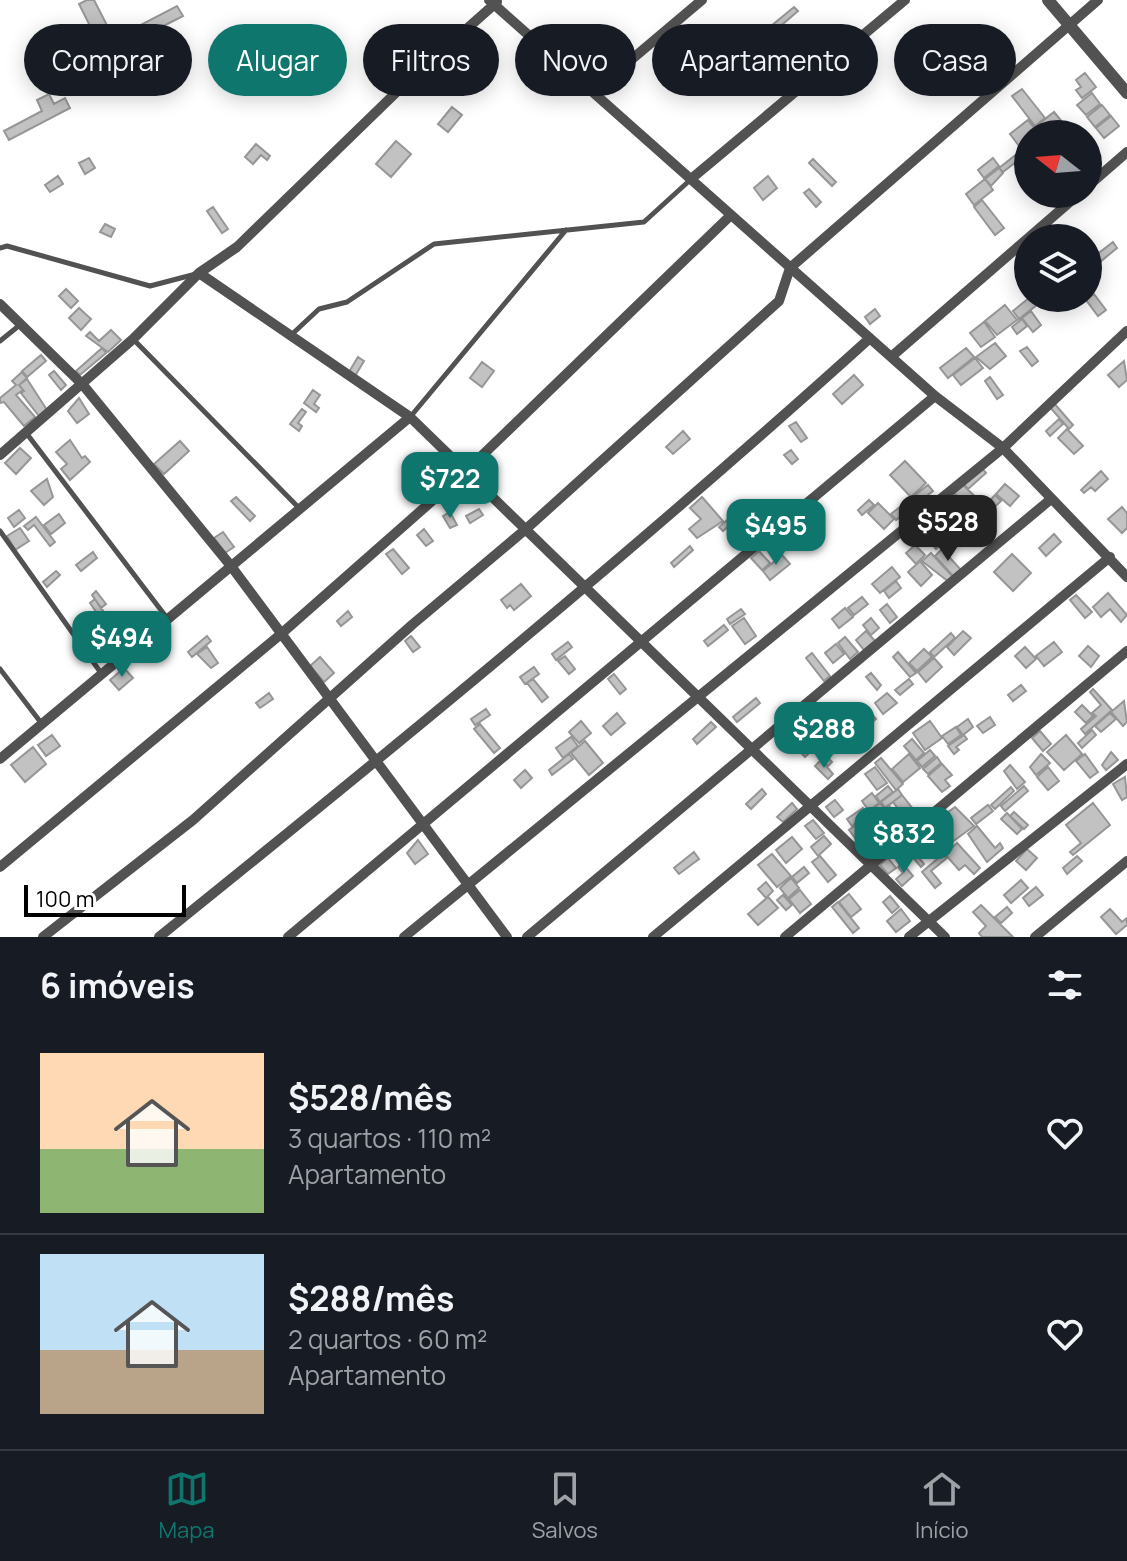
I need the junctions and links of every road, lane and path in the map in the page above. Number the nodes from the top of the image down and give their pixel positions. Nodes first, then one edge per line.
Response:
1 (702, 0) edge
2 (905, 0) edge
3 (1048, 0) edge
4 (1098, 0) edge
5 (494, 1) edge
6 (519, 24) edge
7 (1069, 24) junction
8 (636, 56) edge
9 (1127, 93) edge
10 (598, 96) edge
11 (1127, 152) edge
12 (1102, 174) edge
13 (691, 179) junction
14 (1063, 208) edge
15 (731, 215) junction
16 (566, 230) junction
17 (0, 248) edge
18 (790, 268) junction
19 (199, 273) junction
20 (0, 304) edge
21 (21, 324) junction
22 (1127, 331) edge
23 (289, 337) junction
24 (870, 338) junction
25 (133, 339) junction
26 (0, 341) edge
27 (891, 357) junction
28 (83, 385) junction
29 (935, 396) junction
30 (410, 417) junction
31 (27, 434) junction
32 (1003, 448) junction
33 (1, 452) edge
34 (466, 471) junction
35 (1051, 499) junction
36 (300, 509) junction
37 (526, 529) junction
38 (0, 531) edge
39 (1110, 557) junction
40 (231, 566) junction
41 (1127, 577) edge
42 (583, 585) junction
43 (168, 619) junction
44 (281, 634) junction
45 (642, 642) junction
46 (1127, 651) edge
47 (0, 669) edge
48 (102, 674) junction
49 (701, 696) junction
50 (330, 699) junction
51 (42, 724) junction
52 (752, 749) junction
53 (0, 759) edge
54 (377, 762) junction
55 (1127, 764) edge
56 (811, 806) junction
57 (422, 822) junction
58 (1127, 861) edge
59 (871, 865) junction
60 (0, 867) edge
61 (468, 883) junction
62 (928, 921) junction
63 (43, 937) edge
64 (159, 937) edge
65 (288, 937) edge
66 (404, 937) edge
67 (507, 937) edge
68 (527, 937) edge
69 (653, 937) edge
70 (785, 937) edge
71 (909, 937) edge
72 (945, 937) edge
73 (1035, 937) edge

1 - 8 street
2 - 13 street
3 - 7 street
4 - 7 street
5 - 6 street
5 - 19 street
7 - 9 street
7 - 18 street
10 - 13 street
11 - 12 street
13 - 15 street
13 - 16 lane
14 - 27 street
15 - 18 street
15 - 34 street
16 - 23 lane
16 - 30 lane
17 - 19 lane
18 - 24 street
18 - 37 street
19 - 23 street
19 - 25 street
20 - 21 street
21 - 26 lane
21 - 28 street
22 - 32 street
23 - 30 street
24 - 27 street
24 - 42 street
25 - 28 street
25 - 36 lane
27 - 29 street
28 - 31 street
28 - 40 street
29 - 32 street
29 - 45 street
30 - 34 street
30 - 36 street
31 - 33 street
31 - 43 lane
32 - 35 street
32 - 49 street
34 - 37 street
34 - 44 street
35 - 39 street
35 - 52 street
36 - 40 street
37 - 42 street
37 - 50 street
38 - 48 lane
39 - 41 street
39 - 56 street
40 - 43 street
40 - 44 street
42 - 45 street
42 - 54 street
43 - 48 street
44 - 50 street
44 - 60 street
45 - 49 street
45 - 57 street
46 - 59 street
47 - 51 lane
48 - 51 street
49 - 52 street
49 - 61 street
50 - 54 street
50 - 63 street
51 - 53 street
52 - 56 street
52 - 68 street
54 - 57 street
54 - 64 street
55 - 62 street
56 - 59 street
56 - 69 street
57 - 61 street
57 - 65 street
58 - 73 street
59 - 62 street
59 - 70 street
61 - 66 street
61 - 67 street
62 - 71 street
62 - 72 street

